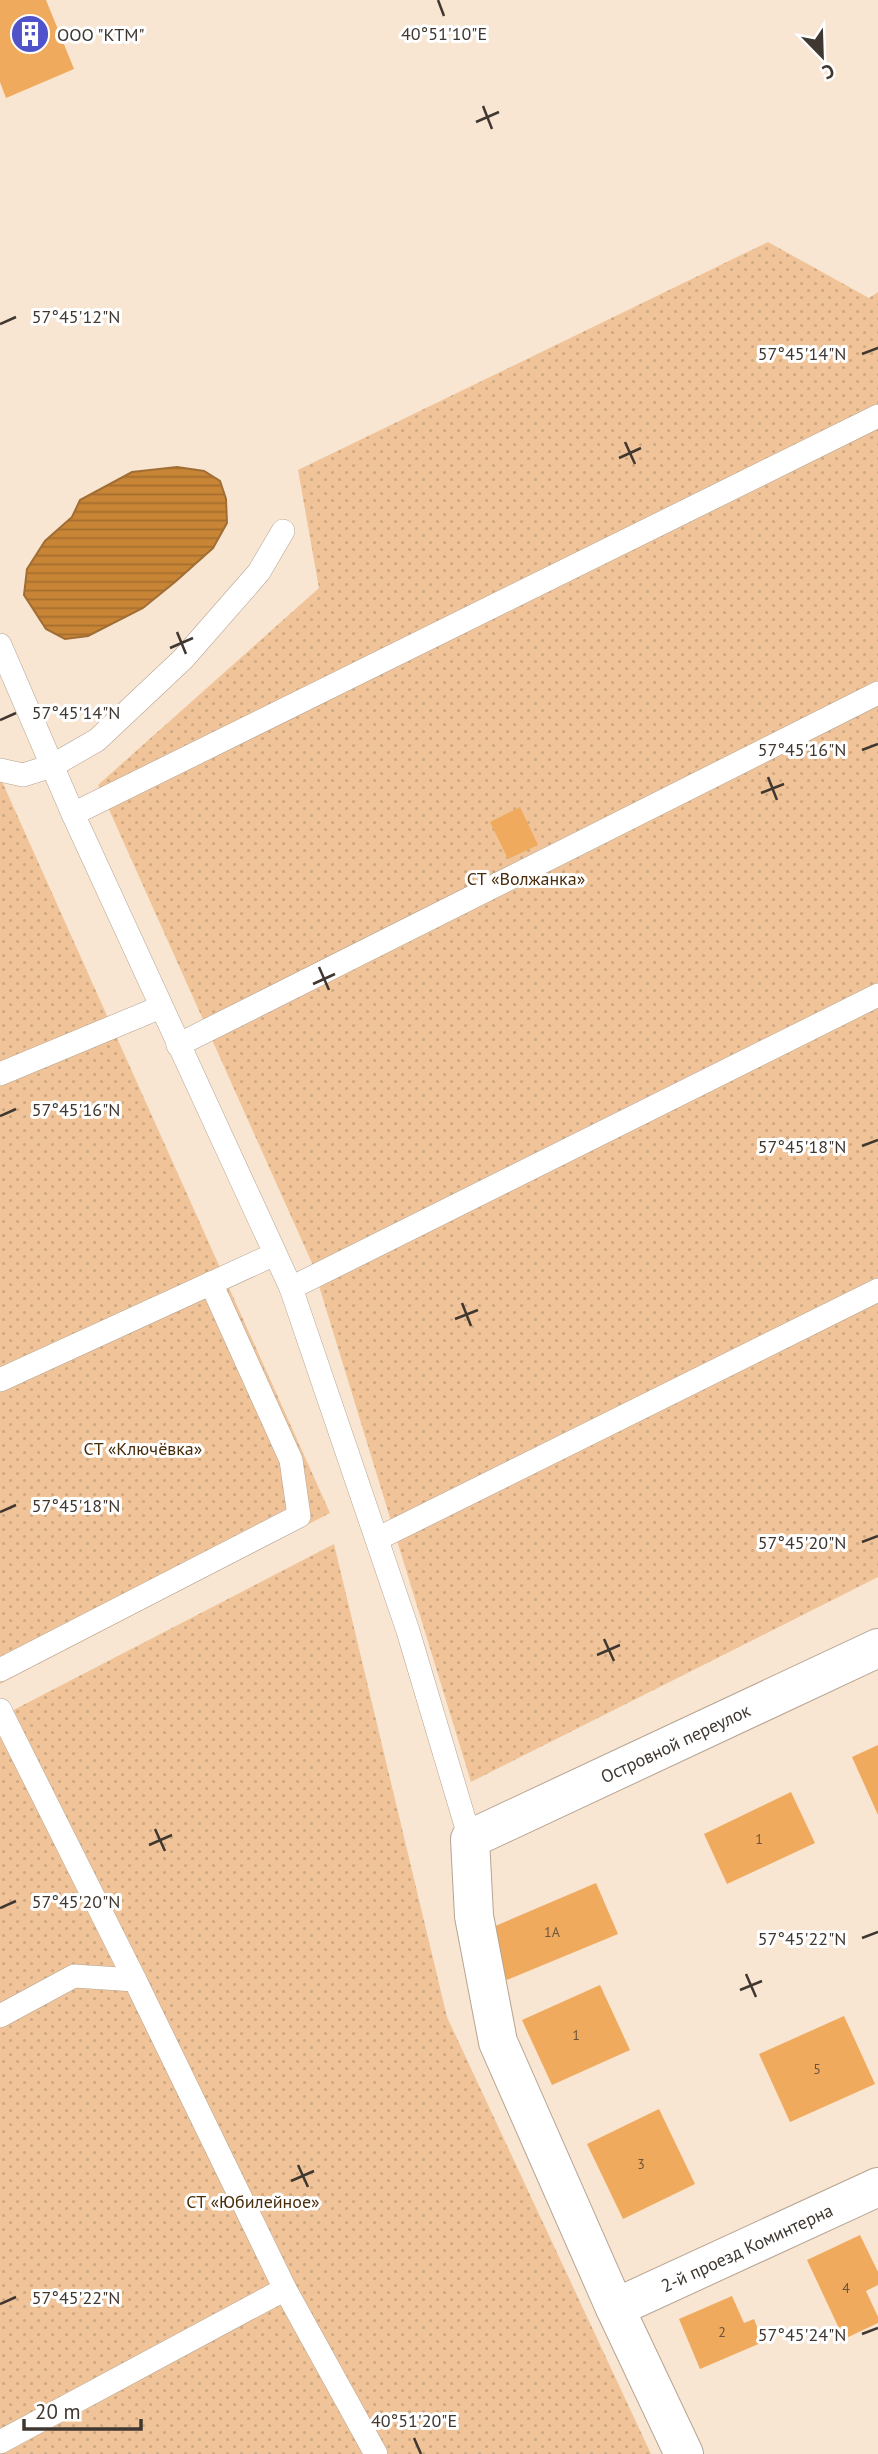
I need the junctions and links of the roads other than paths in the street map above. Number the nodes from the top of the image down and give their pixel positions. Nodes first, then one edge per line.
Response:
1 (878, 416) edge
2 (283, 531) dead end
3 (0, 645) edge
4 (878, 693) edge
5 (52, 766) junction
6 (0, 771) edge
7 (73, 814) junction
8 (878, 995) edge
9 (161, 1007) junction
10 (178, 1045) junction
11 (0, 1073) edge
12 (275, 1254) junction
13 (211, 1283) junction
14 (291, 1288) junction
15 (878, 1290) edge
16 (0, 1380) edge
17 (377, 1539) junction
18 (878, 1648) edge
19 (0, 1670) edge
20 (0, 1710) edge
21 (470, 1839) junction
22 (135, 1980) junction
23 (0, 2016) edge
24 (878, 2187) edge
25 (285, 2289) junction
26 (615, 2308) junction
27 (0, 2442) edge
28 (376, 2454) edge
29 (684, 2454) edge

1 - 7 lane
2 - 5 lane
3 - 5 lane
4 - 10 lane
5 - 6 lane
5 - 7 lane
7 - 9 lane
8 - 14 lane
9 - 10 lane
9 - 11 lane
10 - 12 lane
12 - 13 lane
12 - 14 lane
13 - 16 lane
13 - 19 lane
14 - 17 lane
15 - 17 lane
17 - 21 lane
18 - 21 street, Островной переулок
20 - 22 lane
21 - 26 street
22 - 23 lane
22 - 25 lane
24 - 26 street, 2-й проезд Коминтерна
25 - 27 lane
25 - 28 lane
26 - 29 street

